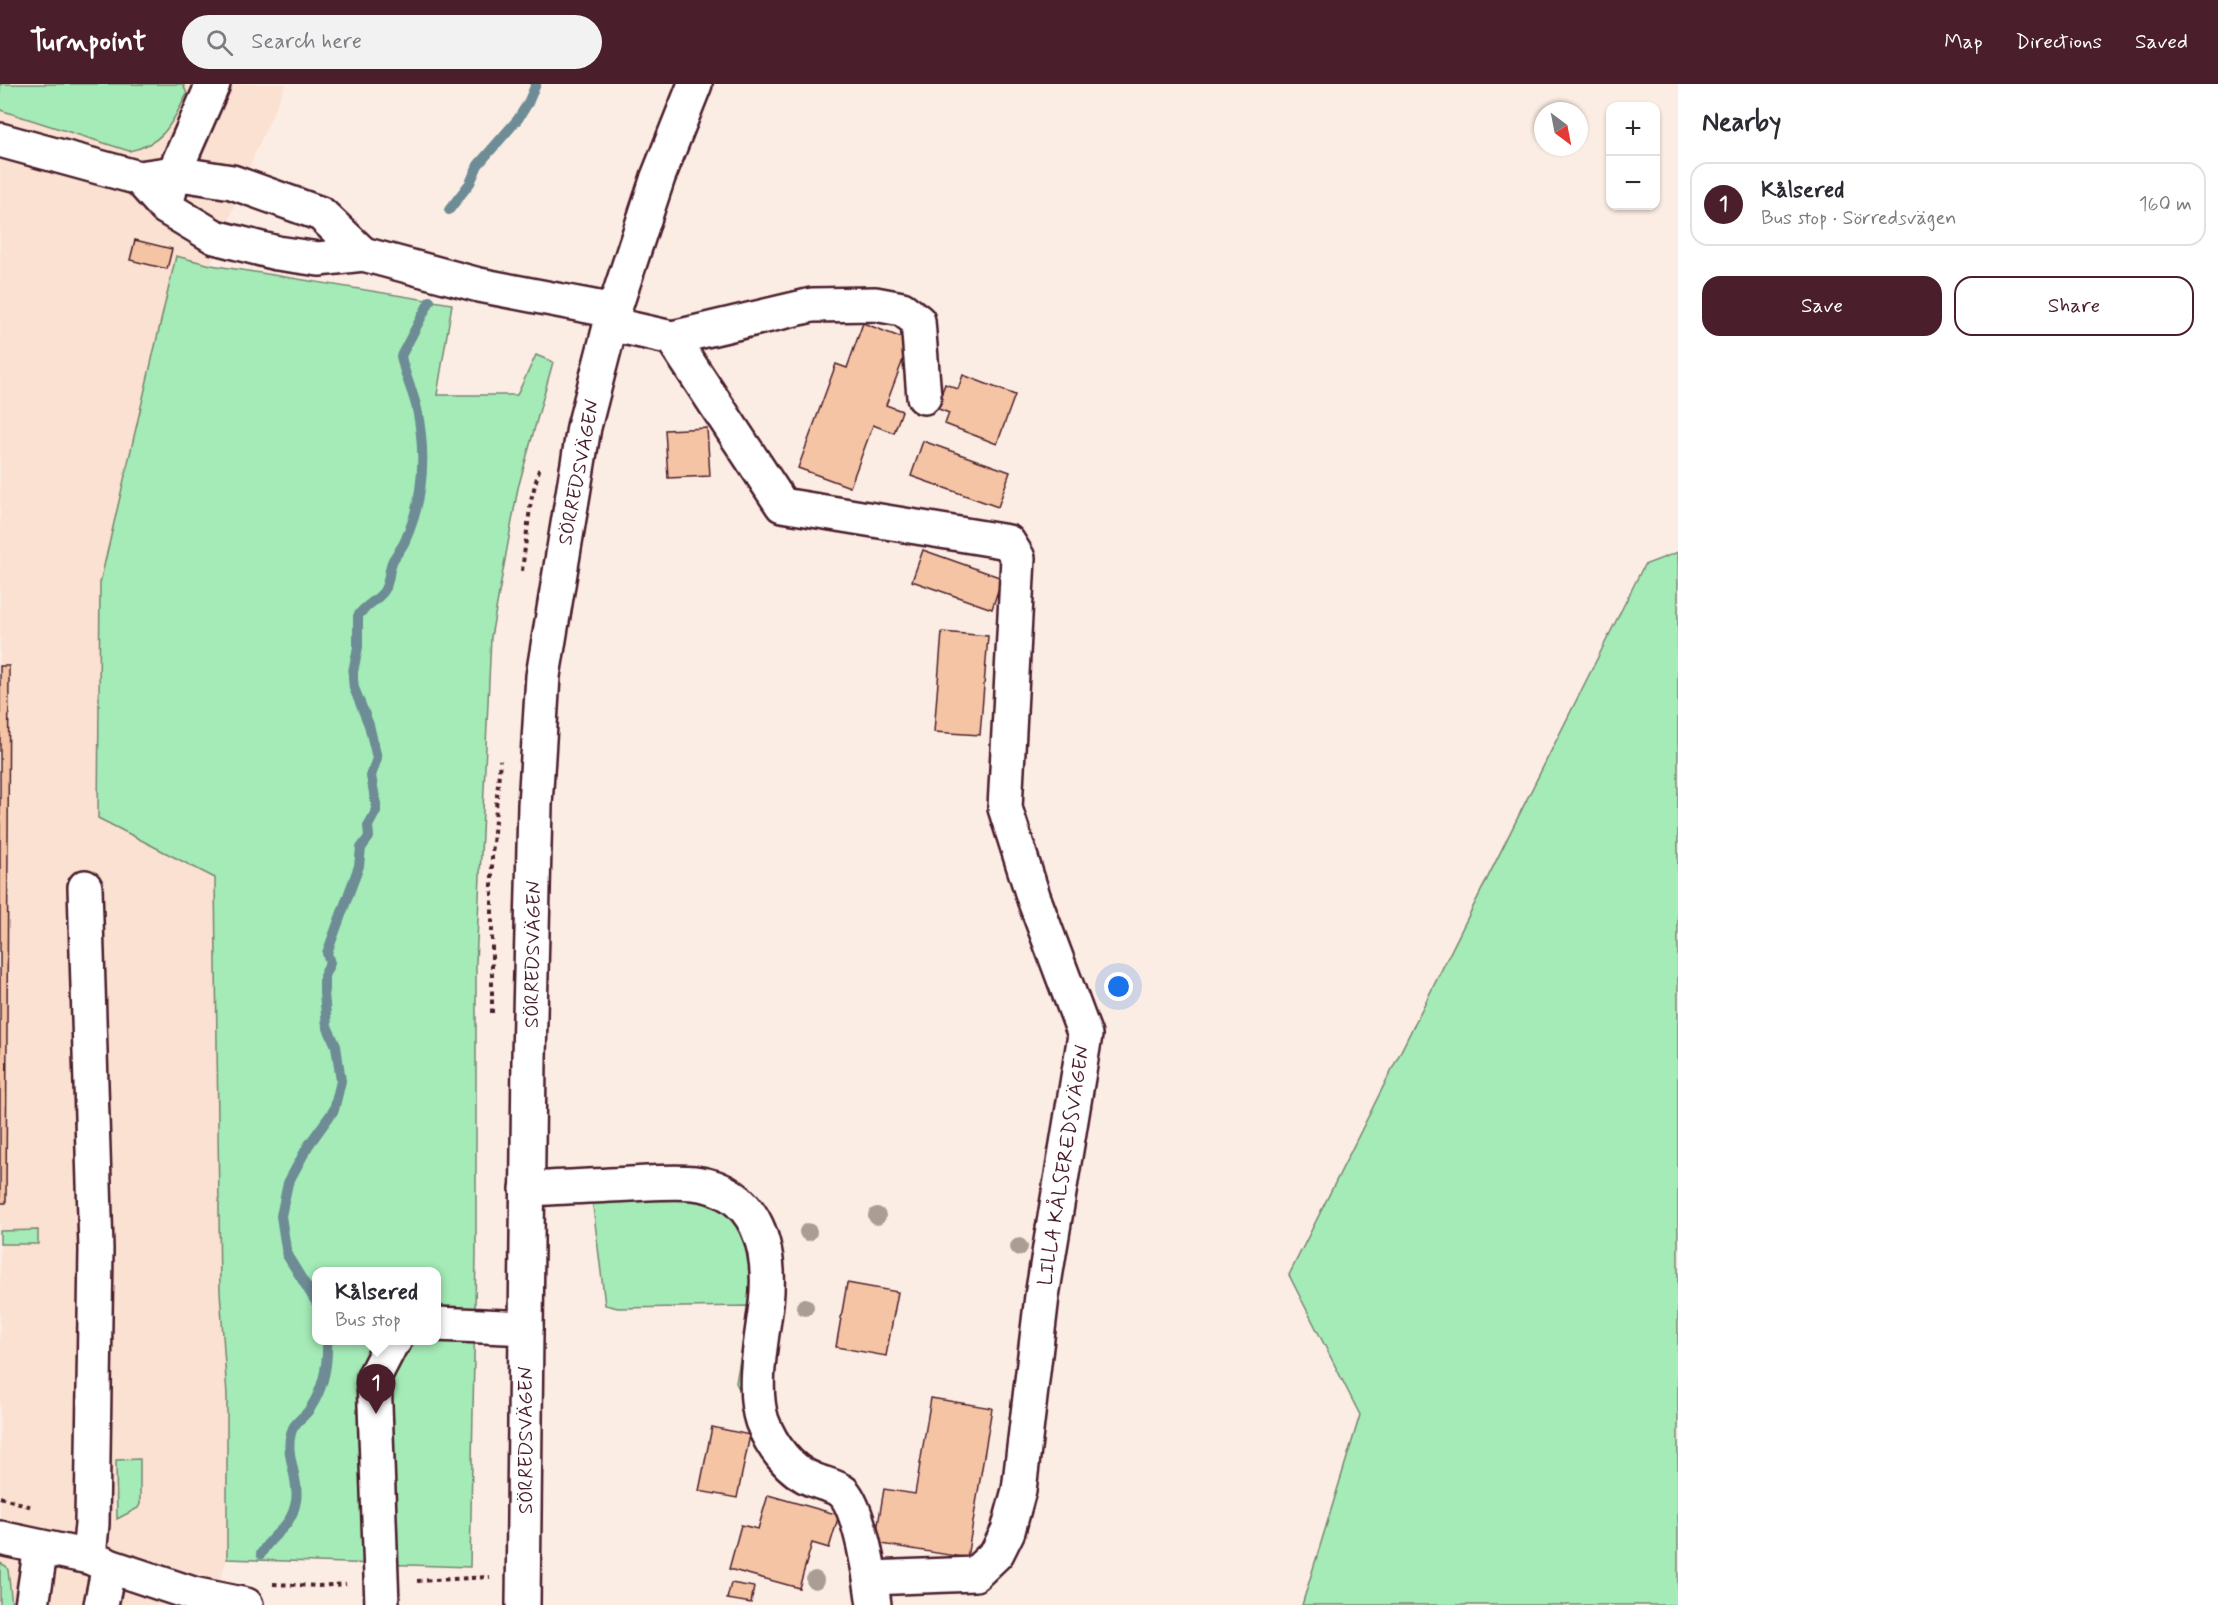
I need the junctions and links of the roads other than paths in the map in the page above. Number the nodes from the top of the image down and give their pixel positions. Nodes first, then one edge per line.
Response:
1 (213, 84) edge
2 (695, 84) edge
3 (0, 140) edge
4 (174, 173) junction
5 (139, 178) junction
6 (165, 207) junction
7 (363, 254) junction
8 (612, 317) junction
9 (672, 338) junction
10 (924, 397) dead end
11 (85, 887) dead end
12 (527, 1189) junction
13 (441, 1324) edge
14 (525, 1328) junction
15 (390, 1345) edge
16 (0, 1538) edge
17 (41, 1547) junction
18 (99, 1562) junction
19 (872, 1592) edge
20 (381, 1594) edge
21 (32, 1605) edge
22 (101, 1605) edge
23 (246, 1605) edge
24 (523, 1605) edge

1 - 4 street
2 - 8 street, SÖRREDSVÄGEN
3 - 5 street
4 - 5 street
4 - 6 street
4 - 7 street
5 - 6 street
6 - 7 street
7 - 8 street
8 - 9 street
8 - 12 street, SÖRREDSVÄGEN
9 - 10 street
9 - 19 street, LILLA KÅLSEREDSVÄGEN
11 - 18 street
12 - 14 street, SÖRREDSVÄGEN
12 - 19 street
13 - 14 street
14 - 24 street, SÖRREDSVÄGEN
15 - 20 street
16 - 17 street
17 - 18 street
17 - 21 street
18 - 22 street
18 - 23 street

